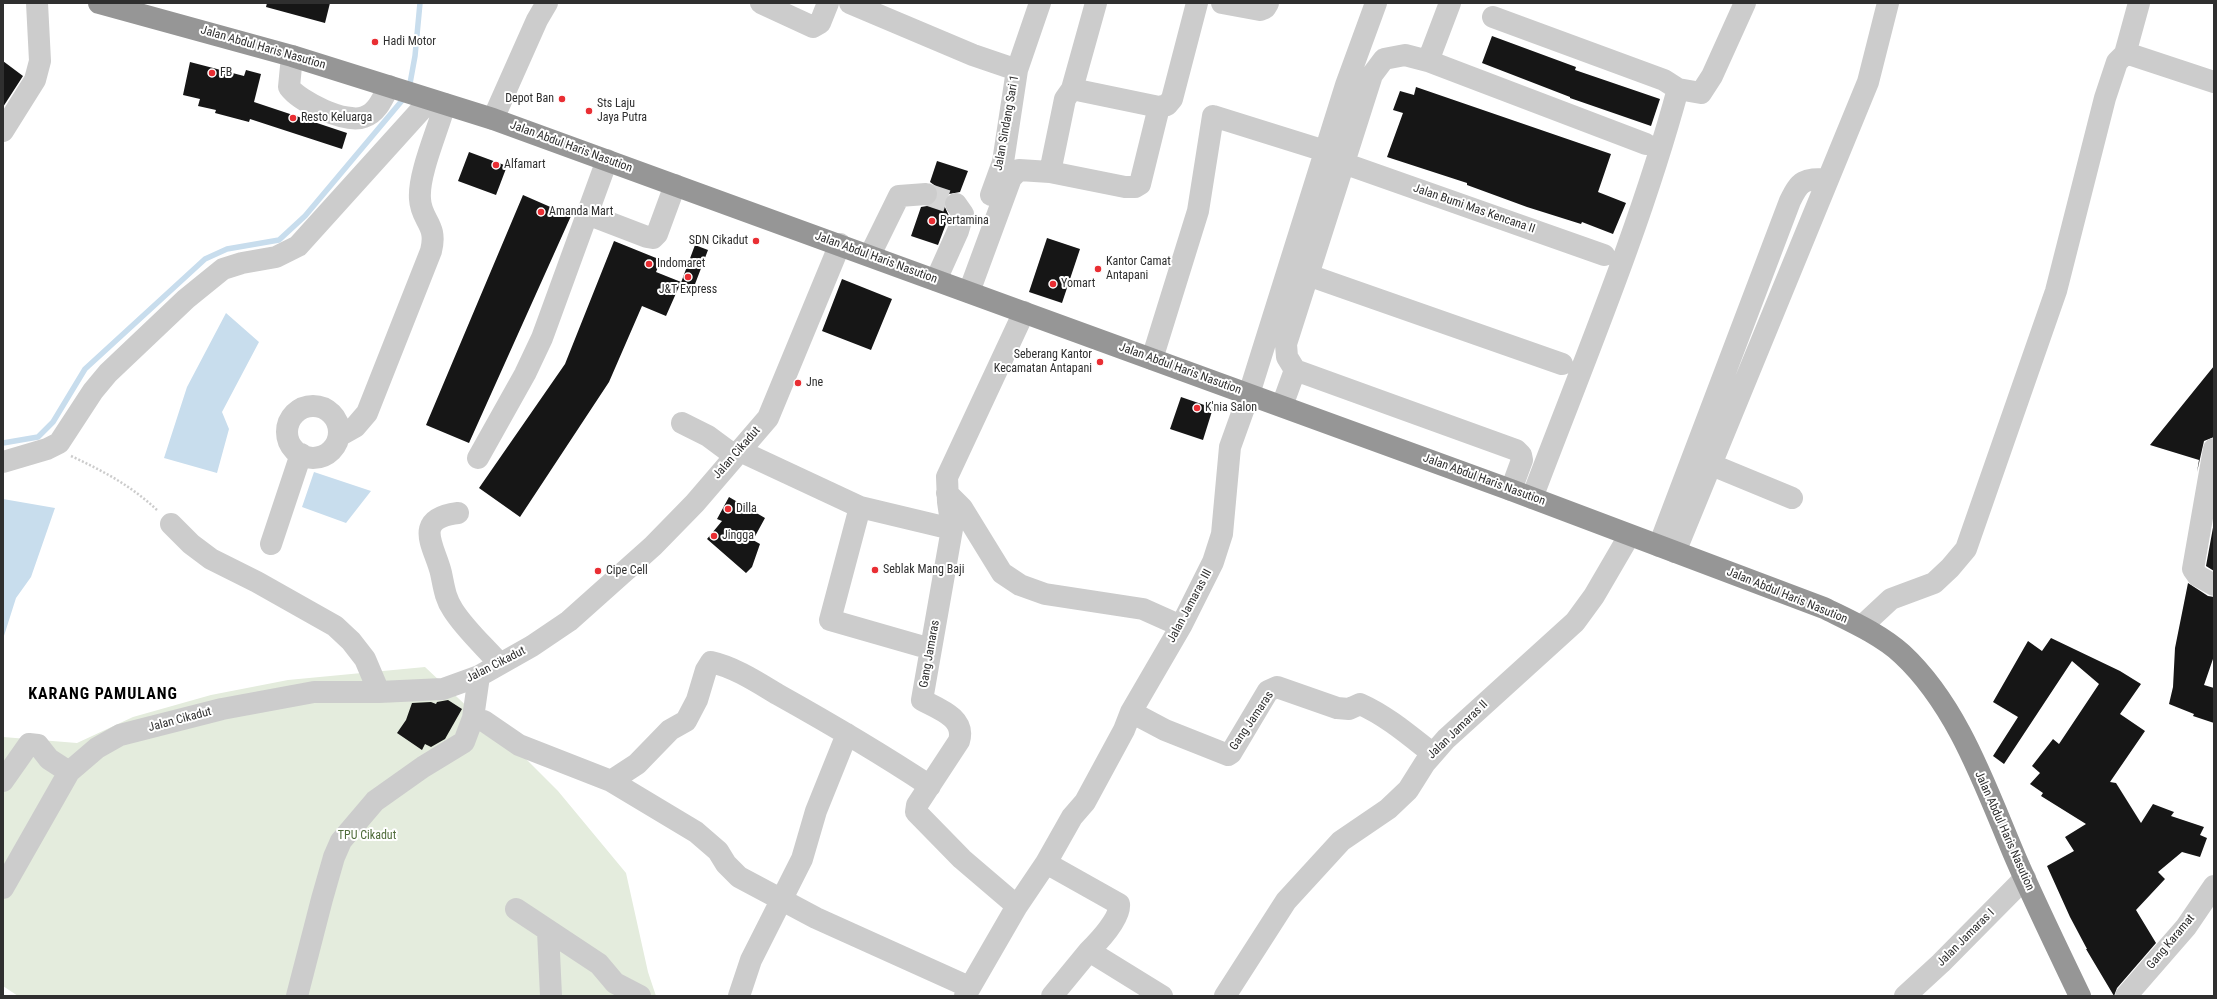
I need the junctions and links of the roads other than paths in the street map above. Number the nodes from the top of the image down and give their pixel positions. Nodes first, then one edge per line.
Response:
1 (38, 3) edge
2 (99, 3) edge
3 (547, 3) edge
4 (761, 3) edge
5 (828, 3) edge
6 (850, 3) edge
7 (1040, 3) edge
8 (1096, 3) edge
9 (1197, 3) edge
10 (1222, 3) edge
11 (1268, 3) edge
12 (1376, 3) edge
13 (1450, 3) edge
14 (1745, 3) edge
15 (1888, 3) edge
16 (2139, 3) edge
17 (136, 8) edge
18 (1493, 17) dead end
19 (2125, 54) junction
20 (292, 56) junction
21 (1428, 61) junction
22 (1017, 70) junction
23 (2214, 82) edge
24 (391, 87) junction
25 (1072, 89) junction
26 (1678, 89) junction
27 (432, 100) junction
28 (1159, 107) junction
29 (493, 119) junction
30 (3, 131) edge
31 (1646, 144) dead end
32 (1326, 151) junction
33 (607, 160) junction
34 (1343, 163) junction
35 (1050, 172) junction
36 (1827, 179) junction
37 (675, 185) junction
38 (926, 194) tunnel mouth
39 (956, 204) dead end
40 (587, 214) junction
41 (840, 244) junction
42 (870, 255) junction
43 (1604, 255) dead end
44 (1308, 275) junction
45 (936, 280) junction
46 (963, 290) junction
47 (1024, 312) junction
48 (1152, 359) junction
49 (1562, 364) dead end
50 (1295, 370) junction
51 (1249, 394) junction
52 (1282, 406) junction
53 (682, 423) dead end
54 (339, 436) junction
55 (2214, 449) edge
56 (737, 453) junction
57 (301, 454) junction
58 (478, 458) dead end
59 (3, 462) edge
60 (1712, 465) junction
61 (1511, 490) junction
62 (948, 493) junction
63 (1532, 498) junction
64 (1792, 498) dead end
65 (860, 507) junction
66 (458, 513) dead end
67 (171, 524) road end
68 (952, 529) junction
69 (1629, 536) junction
70 (271, 544) dead end
71 (1667, 549) junction
72 (2214, 585) edge
73 (1181, 626) junction
74 (1862, 626) junction
75 (931, 649) junction
76 (499, 663) junction
77 (479, 676) junction
78 (379, 692) junction
79 (1131, 712) junction
80 (473, 718) junction
81 (847, 734) junction
82 (1433, 754) junction
83 (69, 772) junction
84 (3, 781) edge
85 (610, 781) junction
86 (930, 786) junction
87 (1046, 863) junction
88 (2025, 878) junction
89 (5, 879) edge
90 (2214, 886) edge
91 (781, 898) junction
92 (1017, 906) junction
93 (516, 909) dead end
94 (548, 931) junction
95 (1089, 951) junction
96 (967, 992) edge
97 (297, 996) edge
98 (551, 996) edge
99 (640, 996) edge
100 (739, 996) edge
101 (1052, 996) edge
102 (1162, 996) edge
103 (1225, 996) edge
104 (1905, 996) edge
105 (2080, 996) edge
106 (2126, 996) edge

1 - 30 street
2 - 17 highway, Jalan Abdul Haris Nasution
3 - 29 street
4 - 5 street
6 - 22 street
7 - 22 street, Jalan Sindang Sari 1
8 - 25 street
9 - 28 street
10 - 11 street
12 - 32 street, Jalan Jamaras III
13 - 21 street
14 - 26 street
15 - 36 street
16 - 19 street
17 - 20 highway, Jalan Abdul Haris Nasution
18 - 26 street
19 - 23 street
19 - 74 street
20 - 24 highway, Jalan Abdul Haris Nasution
20 - 24 street
21 - 31 street
21 - 34 street
22 - 46 street, Jalan Sindang Sari 1
24 - 27 highway, Jalan Abdul Haris Nasution
25 - 28 street
25 - 35 street
26 - 63 street
27 - 29 highway, Jalan Abdul Haris Nasution
27 - 54 street
27 - 59 street
28 - 35 street
29 - 33 highway, Jalan Abdul Haris Nasution
32 - 48 street
32 - 51 street, Jalan Jamaras III
33 - 37 highway, Jalan Abdul Haris Nasution
33 - 40 street
34 - 43 street, Jalan Bumi Mas Kencana II
34 - 44 street
35 - 46 street
36 - 60 street
36 - 71 street
37 - 40 street
37 - 41 highway, Jalan Abdul Haris Nasution
38 - 42 street
39 - 45 street
40 - 58 street
41 - 42 highway, Jalan Abdul Haris Nasution
41 - 56 street, Jalan Cikadut
42 - 45 highway, Jalan Abdul Haris Nasution
44 - 49 street
44 - 50 street
45 - 46 highway, Jalan Abdul Haris Nasution
46 - 47 highway, Jalan Abdul Haris Nasution
47 - 48 highway, Jalan Abdul Haris Nasution
47 - 62 street, Gang Jamaras
48 - 51 highway, Jalan Abdul Haris Nasution
50 - 52 street
50 - 61 street
51 - 52 highway, Jalan Abdul Haris Nasution
51 - 73 street, Jalan Jamaras III
52 - 61 highway, Jalan Abdul Haris Nasution
53 - 56 street
54 - 57 street
54 - 57 street
55 - 72 street
56 - 65 street
56 - 76 street, Jalan Cikadut
57 - 70 street
60 - 64 street
60 - 71 street
61 - 63 highway, Jalan Abdul Haris Nasution
62 - 68 street, Gang Jamaras
62 - 73 street
63 - 69 highway, Jalan Abdul Haris Nasution
65 - 68 street
65 - 75 street
66 - 76 street
67 - 78 street
68 - 75 street, Gang Jamaras
69 - 71 highway, Jalan Abdul Haris Nasution
69 - 82 street, Jalan Jamaras II
71 - 74 highway, Jalan Abdul Haris Nasution
73 - 79 street, Jalan Jamaras III
74 - 88 highway, Jalan Abdul Haris Nasution
75 - 86 street, Gang Jamaras
76 - 77 street, Jalan Cikadut
77 - 78 street, Jalan Cikadut
77 - 80 street
78 - 83 street, Jalan Cikadut
79 - 82 street, Gang Jamaras
79 - 87 street, Jalan Jamaras III
80 - 85 street
80 - 97 street
81 - 85 street
81 - 86 street
81 - 91 street
82 - 103 street, Jalan Jamaras II
83 - 84 street
83 - 89 street, Jalan Cikadut
85 - 91 street
86 - 92 street, Gang Jamaras
87 - 92 street
87 - 95 street
88 - 104 street, Jalan Jamaras I
88 - 105 highway, Jalan Abdul Haris Nasution
90 - 106 street, Gang Karamat
91 - 96 street
91 - 100 street
92 - 96 street
93 - 94 street
94 - 98 street
94 - 99 street
95 - 101 street
95 - 102 street

